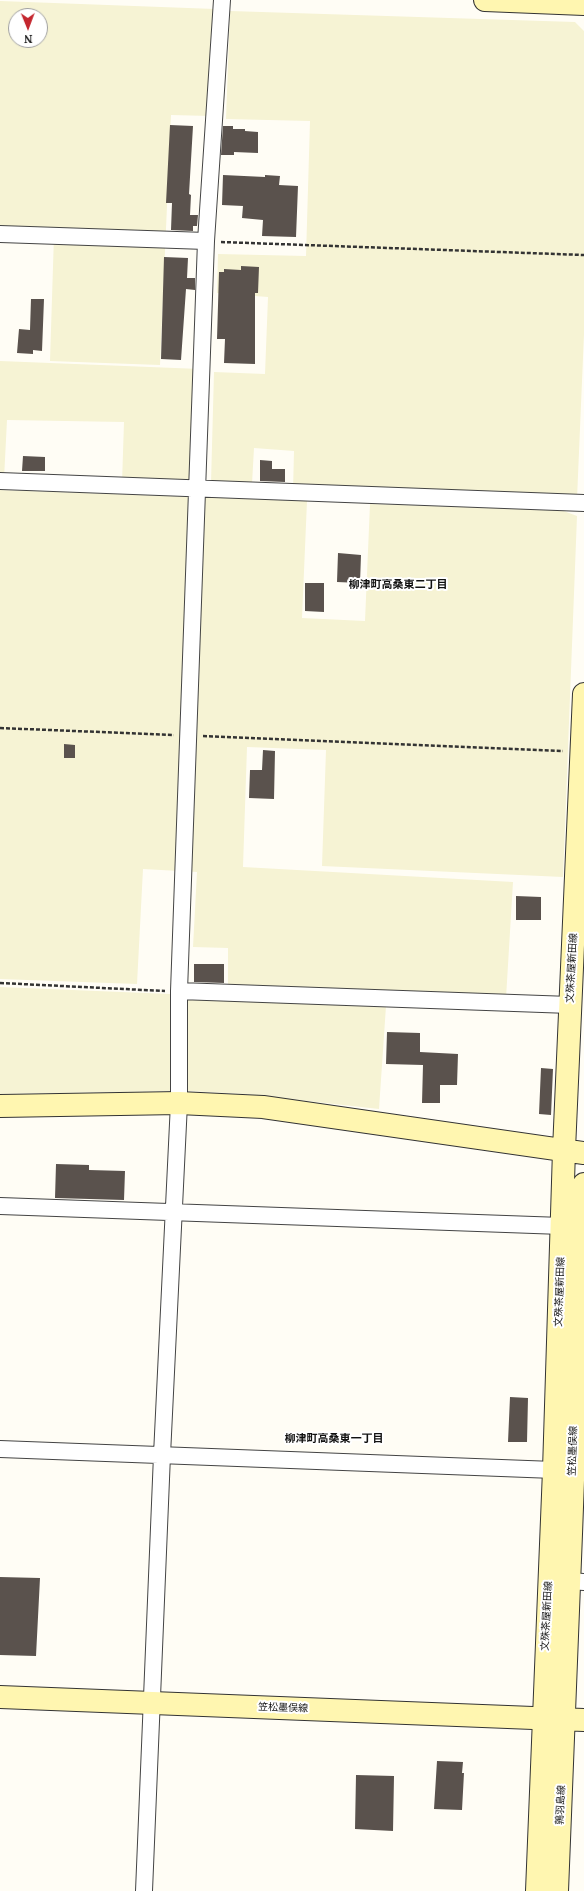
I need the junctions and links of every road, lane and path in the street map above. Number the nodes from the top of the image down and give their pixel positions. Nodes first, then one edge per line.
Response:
1 (222, 0) edge
2 (485, 0) edge
3 (584, 4) edge
4 (0, 234) edge
5 (206, 241) junction
6 (584, 255) edge
7 (0, 481) edge
8 (198, 488) junction
9 (584, 503) edge
10 (584, 694) edge
11 (0, 728) edge
12 (189, 735) junction
13 (583, 752) edge
14 (0, 983) edge
15 (179, 991) junction
16 (570, 1005) junction
17 (179, 1103) junction
18 (0, 1106) edge
19 (574, 1152) edge
20 (584, 1184) edge
21 (0, 1206) edge
22 (174, 1212) junction
23 (562, 1226) junction
24 (580, 1372) edge
25 (0, 1449) edge
26 (162, 1455) junction
27 (554, 1470) junction
28 (577, 1581) edge
29 (0, 1697) edge
30 (152, 1702) junction
31 (543, 1718) junction
32 (575, 1719) edge
33 (144, 1891) edge
34 (537, 1891) edge
35 (557, 1891) edge

1 - 5 street
2 - 3 main road
4 - 5 street
5 - 6 path
5 - 8 street
7 - 8 street
8 - 9 street
8 - 12 street
10 - 13 main road, 文殊茶屋新田線
11 - 12 path
12 - 13 path
12 - 15 street
13 - 16 main road, 文殊茶屋新田線
14 - 15 path
15 - 16 street
15 - 17 street
16 - 19 main road, 文殊茶屋新田線
17 - 18 main road
17 - 19 main road
17 - 22 street
19 - 23 main road, 文殊茶屋新田線
20 - 24 main road, 笠松墨俣線
21 - 22 street
22 - 23 street
22 - 26 street
23 - 27 main road, 文殊茶屋新田線
24 - 28 main road, 笠松墨俣線
25 - 26 street
26 - 27 street
26 - 30 street
27 - 31 main road, 文殊茶屋新田線
28 - 32 main road, 笠松墨俣線
29 - 30 main road, 笠松墨俣線
30 - 31 main road, 笠松墨俣線
30 - 33 street
31 - 32 main road, 笠松墨俣線
31 - 34 main road, 文殊茶屋新田線
32 - 35 main road, 鶉羽島線

